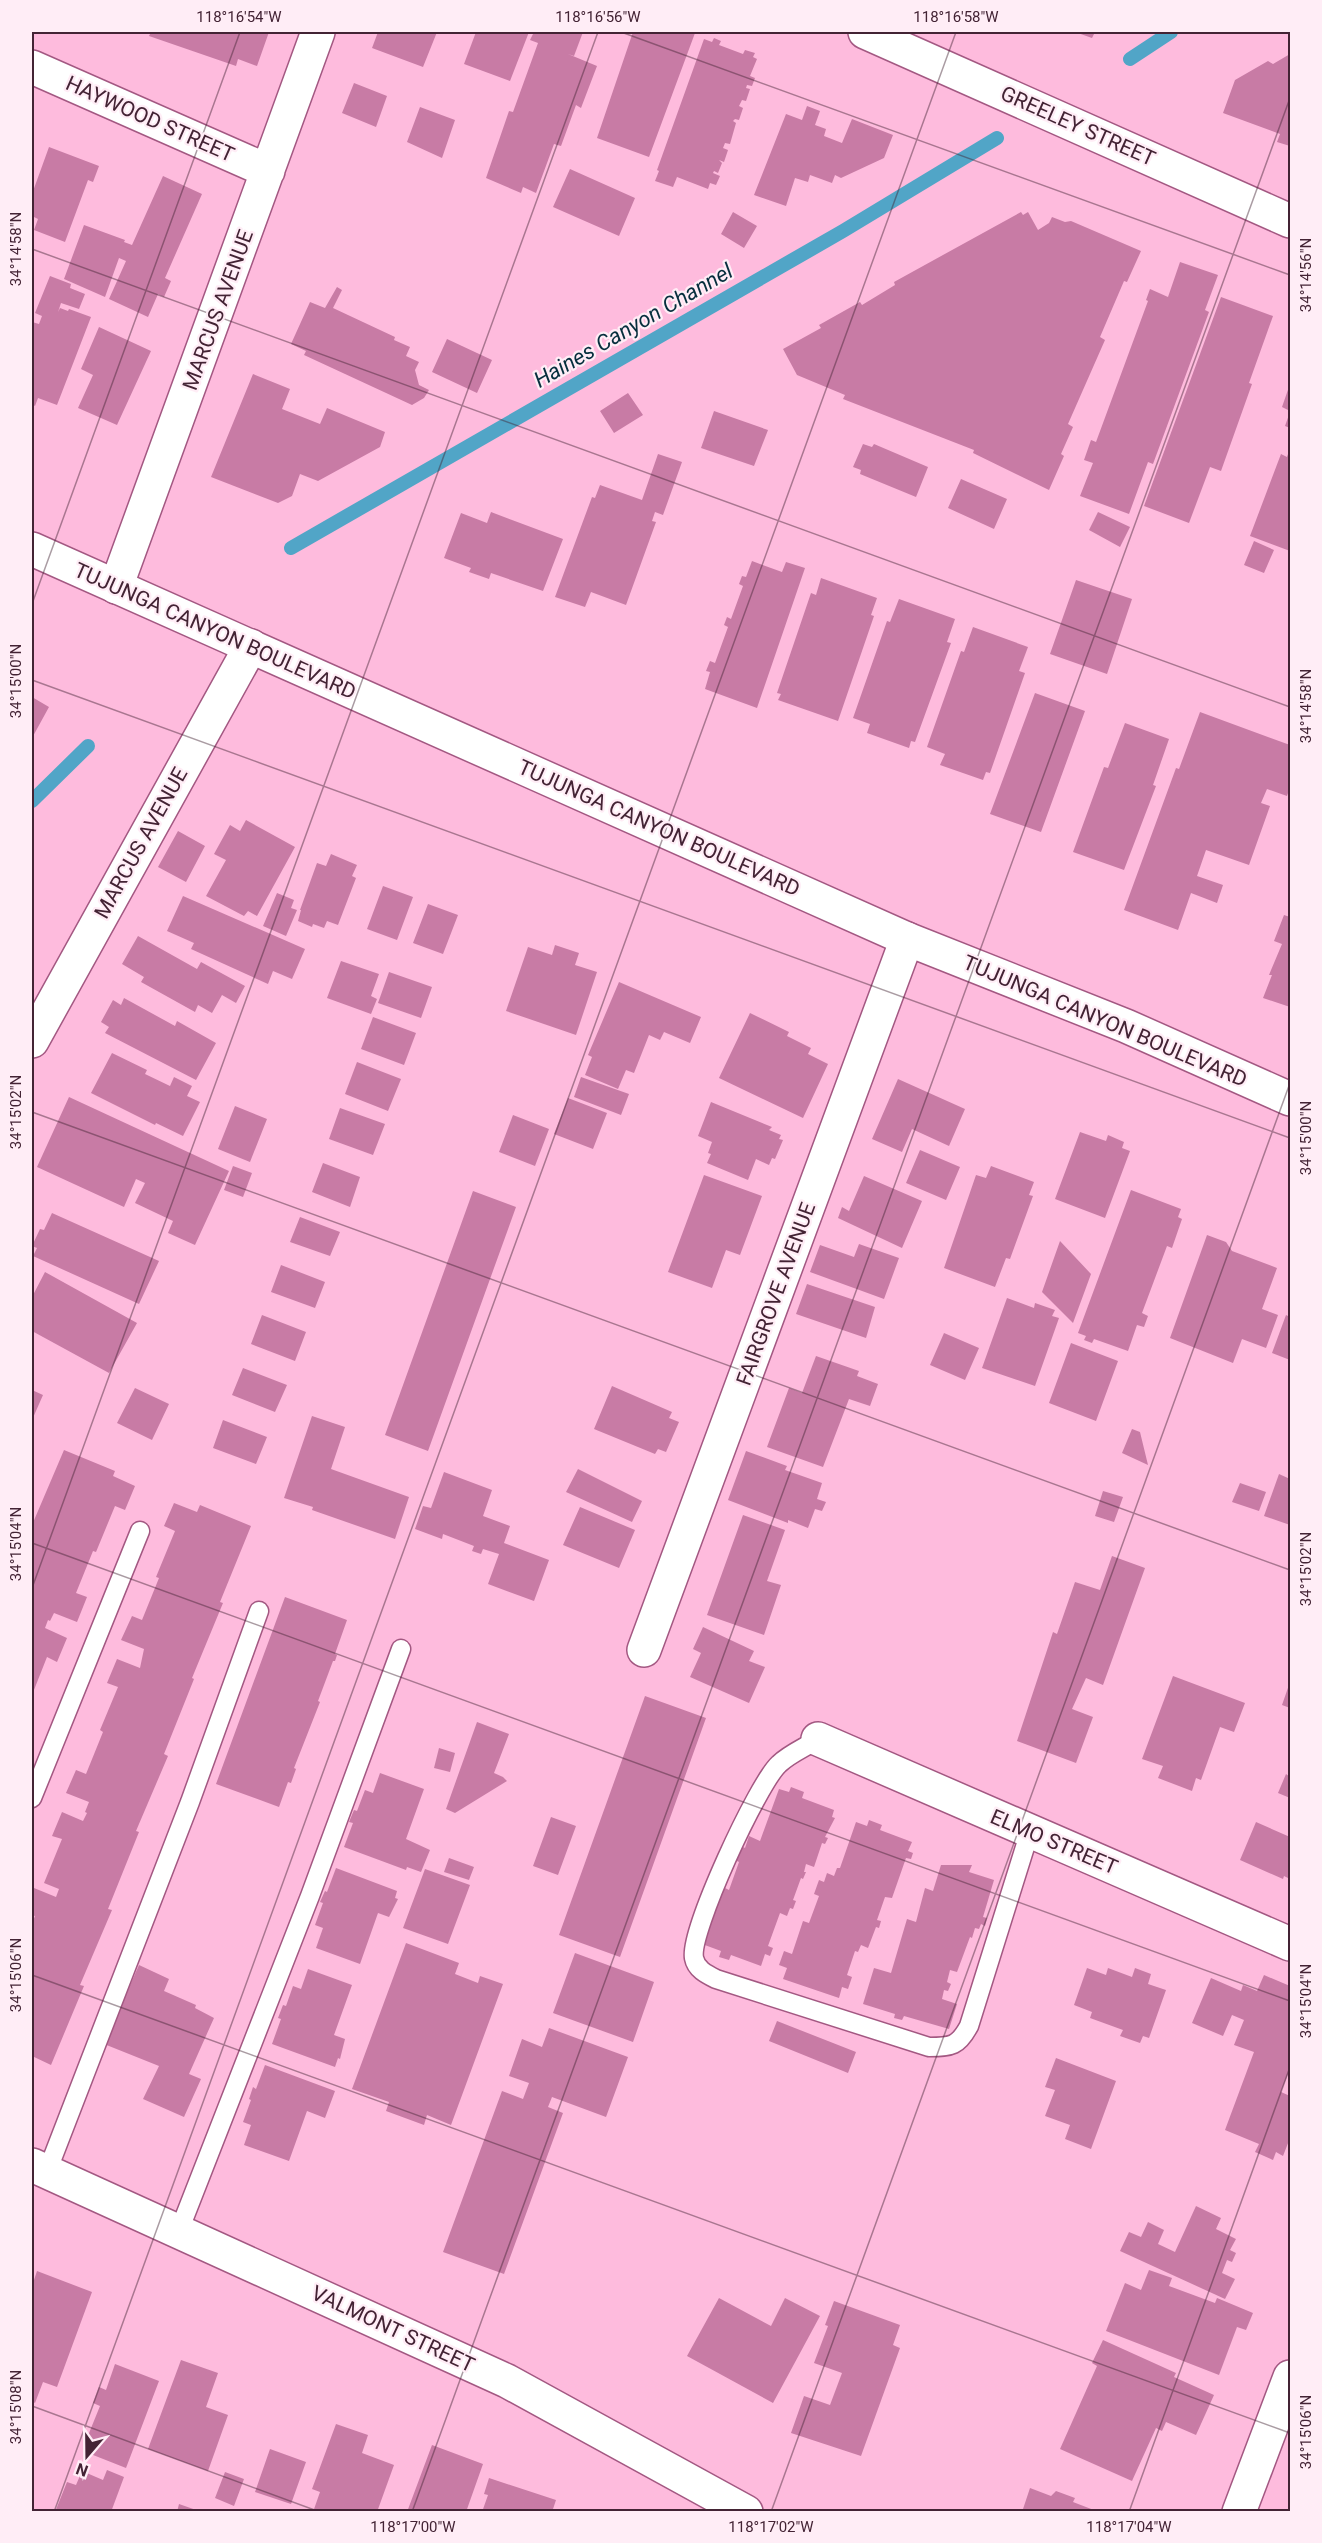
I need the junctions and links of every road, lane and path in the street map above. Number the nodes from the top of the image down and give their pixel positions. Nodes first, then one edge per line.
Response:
1 (318, 32) edge
2 (865, 32) edge
3 (32, 67) edge
4 (268, 171) junction
5 (1290, 221) edge
6 (32, 549) edge
7 (116, 587) junction
8 (251, 646) junction
9 (908, 939) junction
10 (32, 1041) edge
11 (1290, 1099) edge
12 (140, 1531) dead end
13 (259, 1611) dead end
14 (401, 1649) dead end
15 (644, 1650) dead end
16 (818, 1739) joint
17 (32, 1798) edge
18 (1030, 1831) junction
19 (1290, 1944) edge
20 (39, 2168) edge
21 (178, 2231) junction
22 (1290, 2377) edge
23 (746, 2511) edge
24 (1239, 2511) edge

1 - 4 street, MARCUS AVENUE
2 - 5 street, GREELEY STREET
3 - 4 street, HAYWOOD STREET
4 - 7 street, MARCUS AVENUE
6 - 7 street, TUJUNGA CANYON BOULEVARD
7 - 8 street, TUJUNGA CANYON BOULEVARD
8 - 9 street, TUJUNGA CANYON BOULEVARD
8 - 10 street, MARCUS AVENUE
9 - 11 street, TUJUNGA CANYON BOULEVARD
9 - 15 street, FAIRGROVE AVENUE
12 - 17 lane
13 - 20 lane
14 - 21 lane
16 - 18 street, ELMO STREET
16 - 18 lane
18 - 19 street, ELMO STREET
20 - 21 street, VALMONT STREET
21 - 23 street, VALMONT STREET
22 - 24 street

